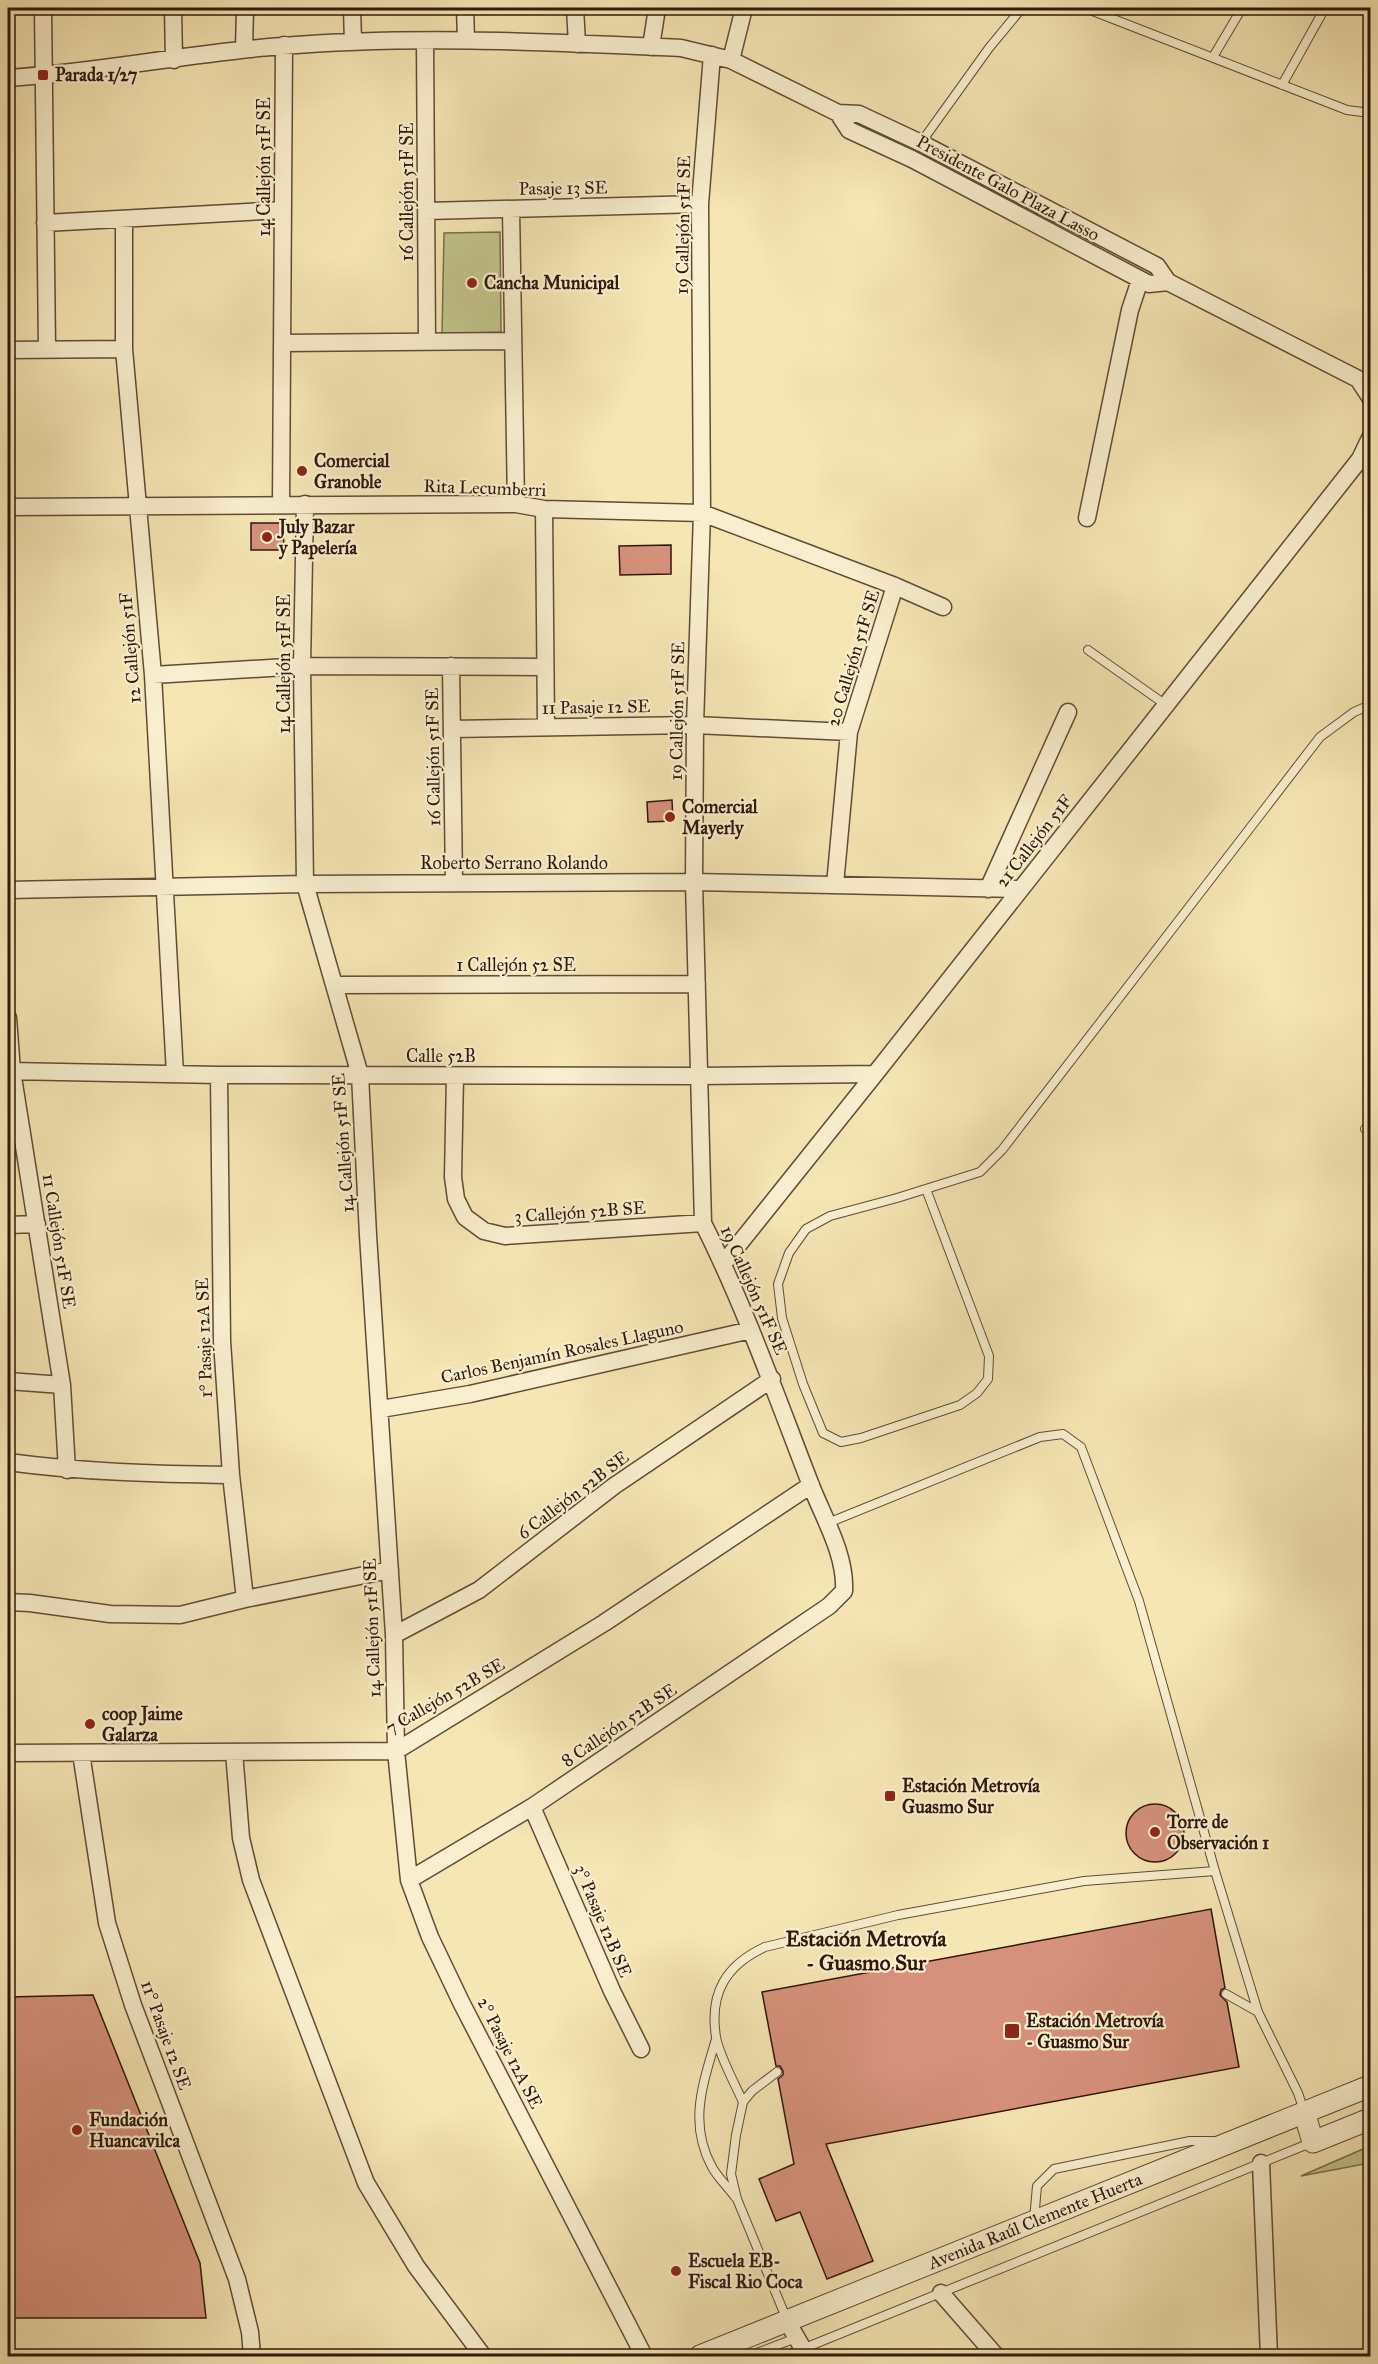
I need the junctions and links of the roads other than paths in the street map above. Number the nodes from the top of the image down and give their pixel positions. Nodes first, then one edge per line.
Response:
1 (42, 8) edge
2 (173, 8) edge
3 (245, 8) edge
4 (352, 8) edge
5 (465, 8) edge
6 (575, 8) edge
7 (657, 8) edge
8 (744, 8) edge
9 (1022, 8) edge
10 (1085, 8) edge
11 (1242, 8) edge
12 (1325, 8) edge
13 (465, 39) junction
14 (425, 41) junction
15 (353, 42) junction
16 (577, 44) junction
17 (284, 45) junction
18 (651, 47) junction
19 (244, 50) junction
20 (712, 55) junction
21 (1213, 57) junction
22 (174, 60) junction
23 (731, 60) junction
24 (44, 75) junction
25 (8, 78) edge
26 (1282, 85) junction
27 (838, 113) junction
28 (1371, 113) edge
29 (921, 143) junction
30 (912, 159) junction
31 (700, 204) junction
32 (511, 209) junction
33 (283, 210) junction
34 (427, 211) junction
35 (124, 220) junction
36 (45, 223) junction
37 (1140, 280) junction
38 (1168, 282) junction
39 (513, 341) junction
40 (427, 342) junction
41 (282, 343) junction
42 (47, 349) junction
43 (124, 349) junction
44 (8, 350) edge
45 (1371, 397) edge
46 (1371, 438) edge
47 (305, 504) junction
48 (516, 504) junction
49 (281, 505) junction
50 (138, 506) junction
51 (8, 507) edge
52 (544, 509) junction
53 (702, 513) junction
54 (1087, 518) dead end
55 (895, 586) junction
56 (943, 607) dead end
57 (1088, 650) dead end
58 (303, 666) junction
59 (451, 666) junction
60 (544, 667) junction
61 (153, 675) junction
62 (1166, 705) junction
63 (1371, 705) edge
64 (1068, 712) dead end
65 (696, 725) junction
66 (546, 727) junction
67 (452, 729) junction
68 (849, 732) junction
69 (694, 882) junction
70 (454, 883) junction
71 (305, 884) junction
72 (835, 885) junction
73 (165, 887) junction
74 (988, 889) junction
75 (1021, 889) junction
76 (8, 890) edge
77 (697, 984) junction
78 (335, 986) junction
79 (8, 1018) edge
80 (10, 1071) edge
81 (176, 1074) junction
82 (875, 1074) junction
83 (219, 1075) junction
84 (360, 1076) junction
85 (455, 1076) junction
86 (699, 1076) junction
87 (926, 1189) junction
88 (703, 1223) junction
89 (37, 1224) junction
90 (8, 1225) edge
91 (723, 1264) junction
92 (751, 1330) junction
93 (772, 1379) junction
94 (8, 1382) edge
95 (62, 1385) junction
96 (381, 1409) junction
97 (8, 1462) edge
98 (67, 1470) junction
99 (231, 1475) junction
100 (811, 1485) junction
101 (828, 1523) junction
102 (390, 1570) junction
103 (844, 1591) joint
104 (245, 1599) junction
105 (8, 1602) edge
106 (394, 1635) junction
107 (396, 1750) junction
108 (234, 1752) junction
109 (8, 1753) edge
110 (81, 1753) junction
111 (532, 1807) junction
112 (1215, 1871) junction
113 (409, 1880) junction
114 (1226, 1994) dead end
115 (1258, 2012) junction
116 (716, 2039) junction
117 (641, 2049) dead end
118 (777, 2072) dead end
119 (1371, 2086) edge
120 (743, 2102) junction
121 (1305, 2112) junction
122 (1371, 2119) edge
123 (1232, 2141) junction
124 (1313, 2142) junction
125 (1261, 2163) junction
126 (736, 2199) junction
127 (1034, 2221) junction
128 (941, 2293) junction
129 (798, 2341) edge
130 (252, 2356) edge
131 (483, 2356) edge
132 (644, 2356) edge
133 (700, 2356) edge
134 (749, 2356) edge
135 (785, 2356) edge
136 (996, 2356) edge
137 (1269, 2356) edge

1 - 24 street
2 - 22 street
3 - 19 street
4 - 15 street
5 - 13 street
6 - 16 street
7 - 18 street
8 - 23 street
9 - 29 lane
10 - 21 lane
11 - 21 lane
12 - 26 lane
13 - 14 street, Presidente Galo Plaza Lasso
13 - 16 street, Presidente Galo Plaza Lasso
14 - 15 street, Presidente Galo Plaza Lasso
14 - 34 street, 16 Callejón 51F SE
15 - 17 street, Presidente Galo Plaza Lasso
16 - 18 street, Presidente Galo Plaza Lasso
17 - 19 street, Presidente Galo Plaza Lasso
17 - 33 street, 14 Callejón 51F SE
18 - 20 street, Presidente Galo Plaza Lasso
19 - 22 street, Presidente Galo Plaza Lasso
20 - 23 street, Presidente Galo Plaza Lasso
20 - 31 street, 19 Callejón 51F SE
21 - 26 lane
22 - 24 street, Presidente Galo Plaza Lasso
23 - 27 street, Presidente Galo Plaza Lasso
24 - 25 street, Presidente Galo Plaza Lasso
24 - 36 street
26 - 28 lane
27 - 29 street, Presidente Galo Plaza Lasso
27 - 30 street, Presidente Galo Plaza Lasso
29 - 30 lane
29 - 38 street, Presidente Galo Plaza Lasso
30 - 37 street, Presidente Galo Plaza Lasso
31 - 32 street, Pasaje 13 SE
31 - 53 street, 19 Callejón 51F SE
32 - 34 street, Pasaje 13 SE
32 - 39 street
33 - 35 street
33 - 41 street, 14 Callejón 51F SE
34 - 40 street, 16 Callejón 51F SE
35 - 36 street
35 - 43 street, 12 Callejón 51F
36 - 42 street
37 - 38 street, Presidente Galo Plaza Lasso
37 - 54 street
38 - 45 street, Presidente Galo Plaza Lasso
39 - 40 street
39 - 48 street
40 - 41 street
41 - 49 street, 14 Callejón 51F SE
42 - 43 street
42 - 44 street
43 - 50 street, 12 Callejón 51F
46 - 62 street, 21 Callejón 51F
47 - 48 street, Rita Lecumberri
47 - 49 street, Rita Lecumberri
47 - 58 street, 14 Callejón 51F SE
48 - 52 street, Rita Lecumberri
49 - 50 street, Rita Lecumberri
50 - 51 street, Rita Lecumberri
50 - 61 street, 12 Callejón 51F
52 - 53 street, Rita Lecumberri
52 - 60 street
53 - 55 street, Rita Lecumberri
53 - 65 street, 19 Callejón 51F SE
55 - 56 street, Rita Lecumberri
55 - 68 street, 20 Callejón 51F SE
57 - 62 lane
58 - 59 street
58 - 61 street
58 - 71 street, 14 Callejón 51F SE
59 - 60 street
59 - 67 street, 16 Callejón 51F SE
60 - 66 street
61 - 73 street, 12 Callejón 51F
62 - 75 street, 21 Callejón 51F
63 - 87 lane
64 - 74 street
65 - 66 street, 11 Pasaje 12 SE
65 - 68 street, 11 Pasaje 12 SE
65 - 69 street, 19 Callejón 51F SE
66 - 67 street, 11 Pasaje 12 SE
67 - 70 street, 16 Callejón 51F SE
68 - 72 street, 20 Callejón 51F SE
69 - 70 street, Roberto Serrano Rolando
69 - 72 street, Roberto Serrano Rolando
69 - 77 street, 19 Callejón 51F SE
70 - 71 street, Roberto Serrano Rolando
71 - 73 street, Roberto Serrano Rolando
71 - 78 street, 14 Callejón 51F SE
72 - 74 street, Roberto Serrano Rolando
73 - 76 street, Roberto Serrano Rolando
73 - 81 street, 12 Callejón 51F
74 - 75 street, Roberto Serrano Rolando
75 - 82 street, 21 Callejón 51F
77 - 78 street, 1 Callejón 52 SE
77 - 86 street, 19 Callejón 51F SE
78 - 84 street, 14 Callejón 51F SE
79 - 80 street, 11 Callejón 51F SE
80 - 81 street, Calle 52B
80 - 89 street, 11 Callejón 51F SE
81 - 83 street, Calle 52B
82 - 86 street, Calle 52B
82 - 91 street, 21 Callejón 51F
83 - 84 street, Calle 52B
83 - 99 street, 1° Pasaje 12A SE
84 - 85 street, Calle 52B
84 - 96 street, 14 Callejón 51F SE
85 - 86 street, Calle 52B
85 - 88 street, 3 Callejón 52B SE
86 - 88 street, 19 Callejón 51F SE
87 - 87 lane
88 - 91 street, 19 Callejón 51F SE
89 - 90 street
89 - 95 street, 11 Callejón 51F SE
91 - 92 street, 19 Callejón 51F SE
92 - 93 street, 19 Callejón 51F SE
92 - 96 street, Carlos Benjamín Rosales Llaguno
93 - 100 street, 19 Callejón 51F SE
93 - 106 street, 6 Callejón 52B SE
94 - 95 street
95 - 98 street, 11 Callejón 51F SE
96 - 102 street, 14 Callejón 51F SE
97 - 98 street
98 - 99 street
99 - 104 street, 1° Pasaje 12A SE
100 - 101 street, 19 Callejón 51F SE
100 - 107 street, 7 Callejón 52B SE
101 - 103 street, 19 Callejón 51F SE
101 - 112 lane
102 - 104 street
102 - 106 street, 14 Callejón 51F SE
103 - 111 street, 8 Callejón 52B SE
104 - 105 street
106 - 107 street, 14 Callejón 51F SE
107 - 108 street, 7 Callejón 52B SE
107 - 113 street, 2° Pasaje 12A SE
108 - 110 street, 7 Callejón 52B SE
108 - 131 street
109 - 110 street, 7 Callejón 52B SE
110 - 130 street, 11° Pasaje 12 SE
111 - 113 street, 8 Callejón 52B SE
111 - 117 street, 3° Pasaje 12B SE
112 - 115 lane
112 - 116 lane
113 - 132 street, 2° Pasaje 12A SE
114 - 115 lane
115 - 121 lane
116 - 120 lane
116 - 126 lane
118 - 120 lane
119 - 121 street, Avenida Raúl Clemente Huerta
120 - 126 lane
121 - 123 street, Avenida Raúl Clemente Huerta
121 - 124 street
122 - 124 street, Avenida Raúl Clemente Huerta
123 - 127 street, Avenida Raúl Clemente Huerta
123 - 127 lane
124 - 125 lane, Avenida Raúl Clemente Huerta
125 - 128 lane, Avenida Raúl Clemente Huerta
125 - 137 street
126 - 129 lane
127 - 129 street, Avenida Raúl Clemente Huerta
128 - 129 lane, Avenida Raúl Clemente Huerta
128 - 136 street
129 - 133 street, Avenida Raúl Clemente Huerta
129 - 134 lane
129 - 135 lane

